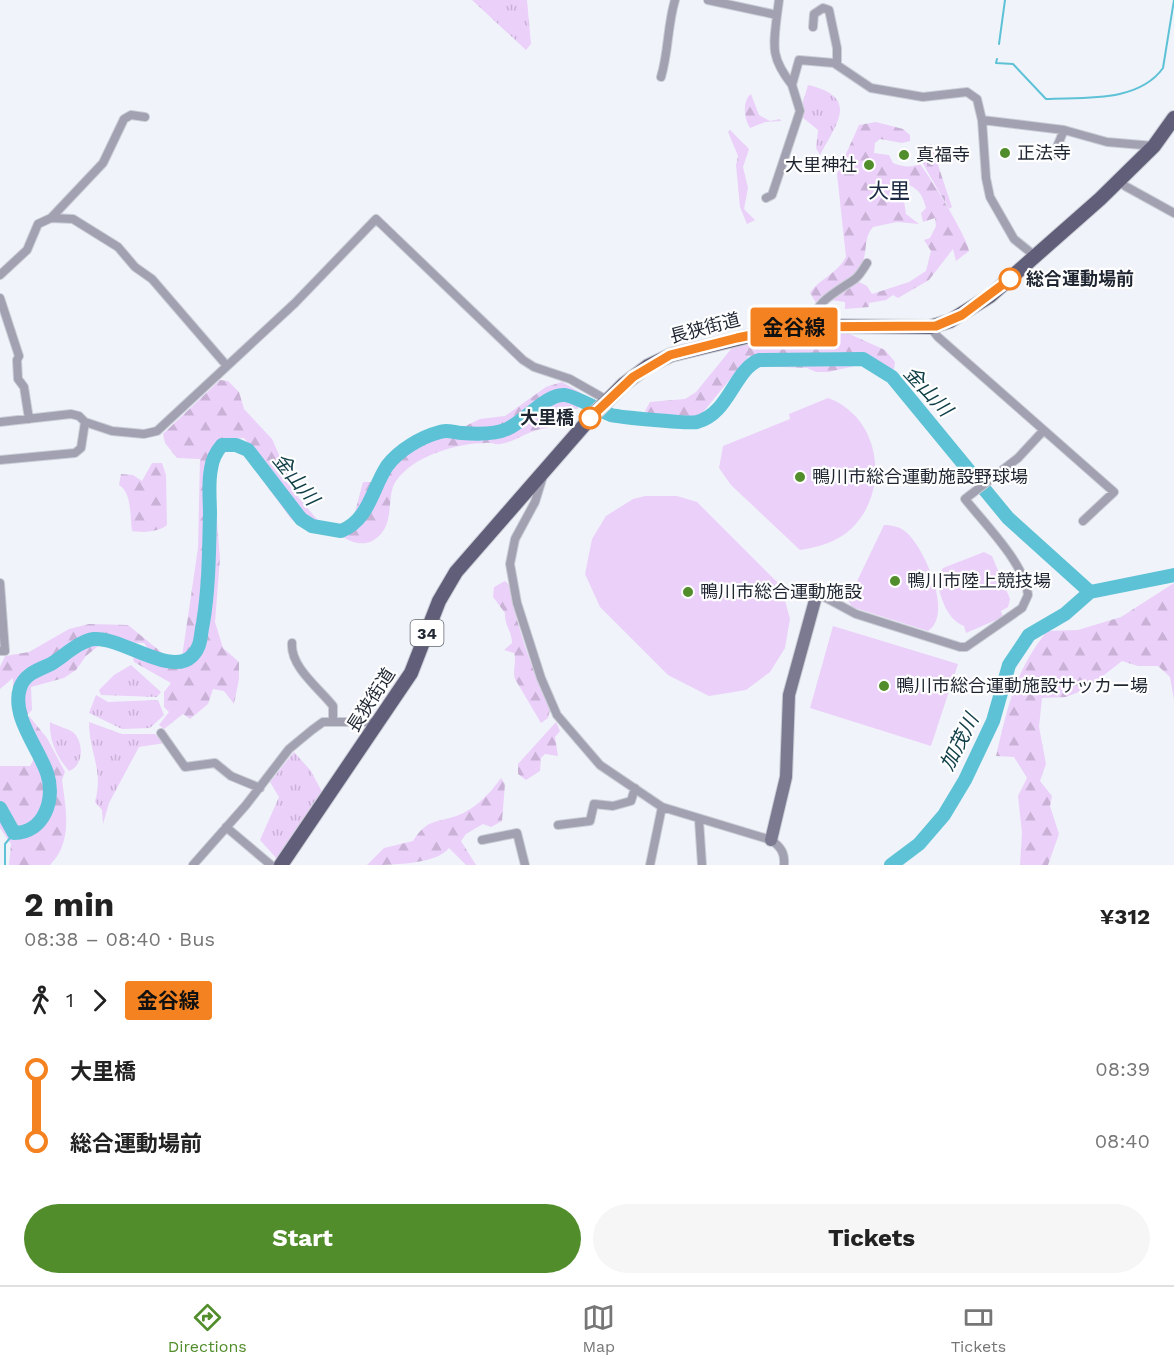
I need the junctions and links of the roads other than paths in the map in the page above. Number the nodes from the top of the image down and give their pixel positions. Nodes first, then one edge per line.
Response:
1 (675, 0) edge
2 (708, 0) edge
3 (779, 0) edge
4 (777, 15) junction
5 (813, 27) dead end
6 (837, 65) junction
7 (661, 77) dead end
8 (792, 86) junction
9 (145, 117) dead end
10 (1174, 118) edge
11 (982, 120) junction
12 (1064, 130) junction
13 (1154, 146) junction
14 (1054, 154) dead end
15 (1120, 180) junction
16 (766, 198) dead end
17 (1174, 213) edge
18 (51, 218) junction
19 (1035, 256) junction
20 (867, 263) dead end
21 (0, 275) edge
22 (0, 298) edge
23 (811, 326) junction
24 (930, 327) junction
25 (227, 366) junction
26 (607, 401) junction
27 (29, 419) junction
28 (0, 422) edge
29 (85, 422) junction
30 (1043, 431) junction
31 (0, 460) edge
32 (545, 470) junction
33 (1083, 521) dead end
34 (0, 583) edge
35 (818, 593) joint
36 (292, 643) dead end
37 (0, 651) edge
38 (333, 722) junction
39 (379, 722) junction
40 (160, 733) dead end
41 (260, 788) junction
42 (634, 788) junction
43 (662, 807) junction
44 (699, 820) junction
45 (558, 825) dead end
46 (226, 827) junction
47 (482, 840) dead end
48 (771, 840) junction
49 (193, 865) edge
50 (271, 865) edge
51 (281, 865) edge
52 (525, 865) edge
53 (650, 865) edge
54 (702, 865) edge
55 (784, 865) edge

1 - 7 street
2 - 4 street
3 - 4 street
4 - 8 street
5 - 6 street
6 - 8 street
6 - 11 street
8 - 16 street
9 - 18 street
10 - 13 main road, 長狭街道 / 34
11 - 12 street
11 - 19 street
12 - 13 street
12 - 14 street
13 - 15 main road, 長狭街道 / 34
15 - 17 street
15 - 19 main road, 長狭街道 / 34
18 - 21 street
18 - 25 street
19 - 24 main road, 長狭街道 / 34
20 - 23 street
22 - 27 street
23 - 24 main road, 長狭街道 / 34
23 - 26 main road, 長狭街道 / 34
24 - 30 street
25 - 26 street
25 - 29 street
26 - 32 main road, 長狭街道 / 34
27 - 28 street
27 - 29 street
29 - 31 street
30 - 33 street
30 - 35 street
32 - 39 main road, 長狭街道 / 34
32 - 42 street
34 - 37 street
35 - 48 street
36 - 38 street
38 - 39 street
38 - 41 street
39 - 51 main road, 長狭街道 / 34
40 - 41 street
41 - 46 street
42 - 43 street
42 - 45 street
43 - 44 street
43 - 53 street
44 - 48 street
44 - 54 street
46 - 49 street
46 - 50 street
47 - 52 street
48 - 55 street

